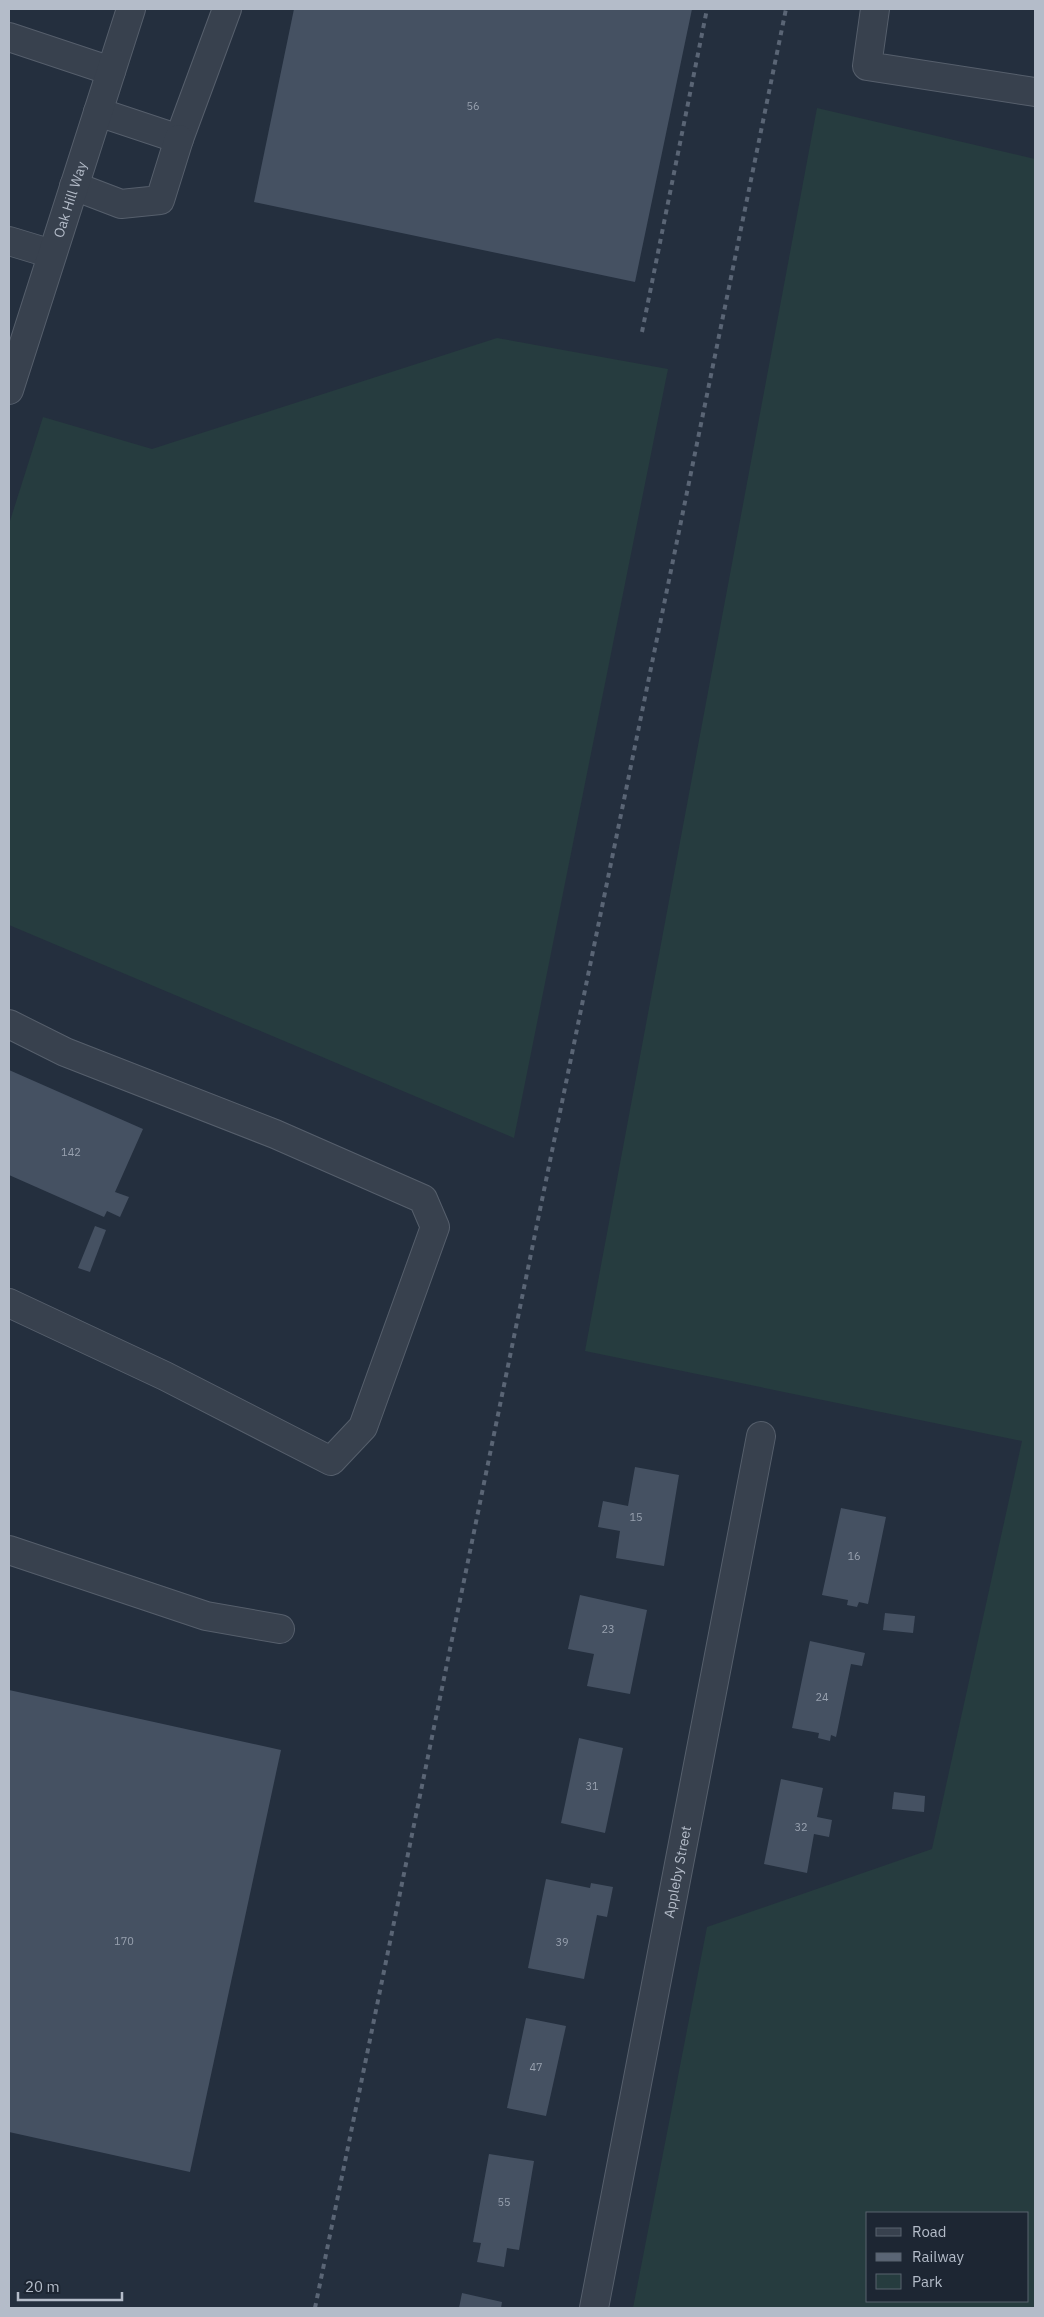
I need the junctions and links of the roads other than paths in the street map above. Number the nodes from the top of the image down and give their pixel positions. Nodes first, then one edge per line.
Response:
1 (131, 9) edge
2 (227, 9) edge
3 (875, 9) edge
4 (9, 37) edge
5 (111, 71) junction
6 (1035, 92) edge
7 (98, 112) junction
8 (180, 139) junction
9 (74, 186) junction
10 (9, 241) edge
11 (52, 254) junction
12 (9, 390) edge
13 (9, 1024) edge
14 (9, 1303) edge
15 (761, 1436) dead end
16 (9, 1550) edge
17 (280, 1629) dead end
18 (594, 2308) edge

1 - 5 street, Oak Hill Way
2 - 8 street
3 - 6 street
4 - 5 street
5 - 7 street, Oak Hill Way
7 - 8 street
7 - 9 street, Oak Hill Way
8 - 9 street
9 - 11 street, Oak Hill Way
10 - 11 street
11 - 12 street, Oak Hill Way
13 - 14 street
15 - 18 street, Appleby Street
16 - 17 street

